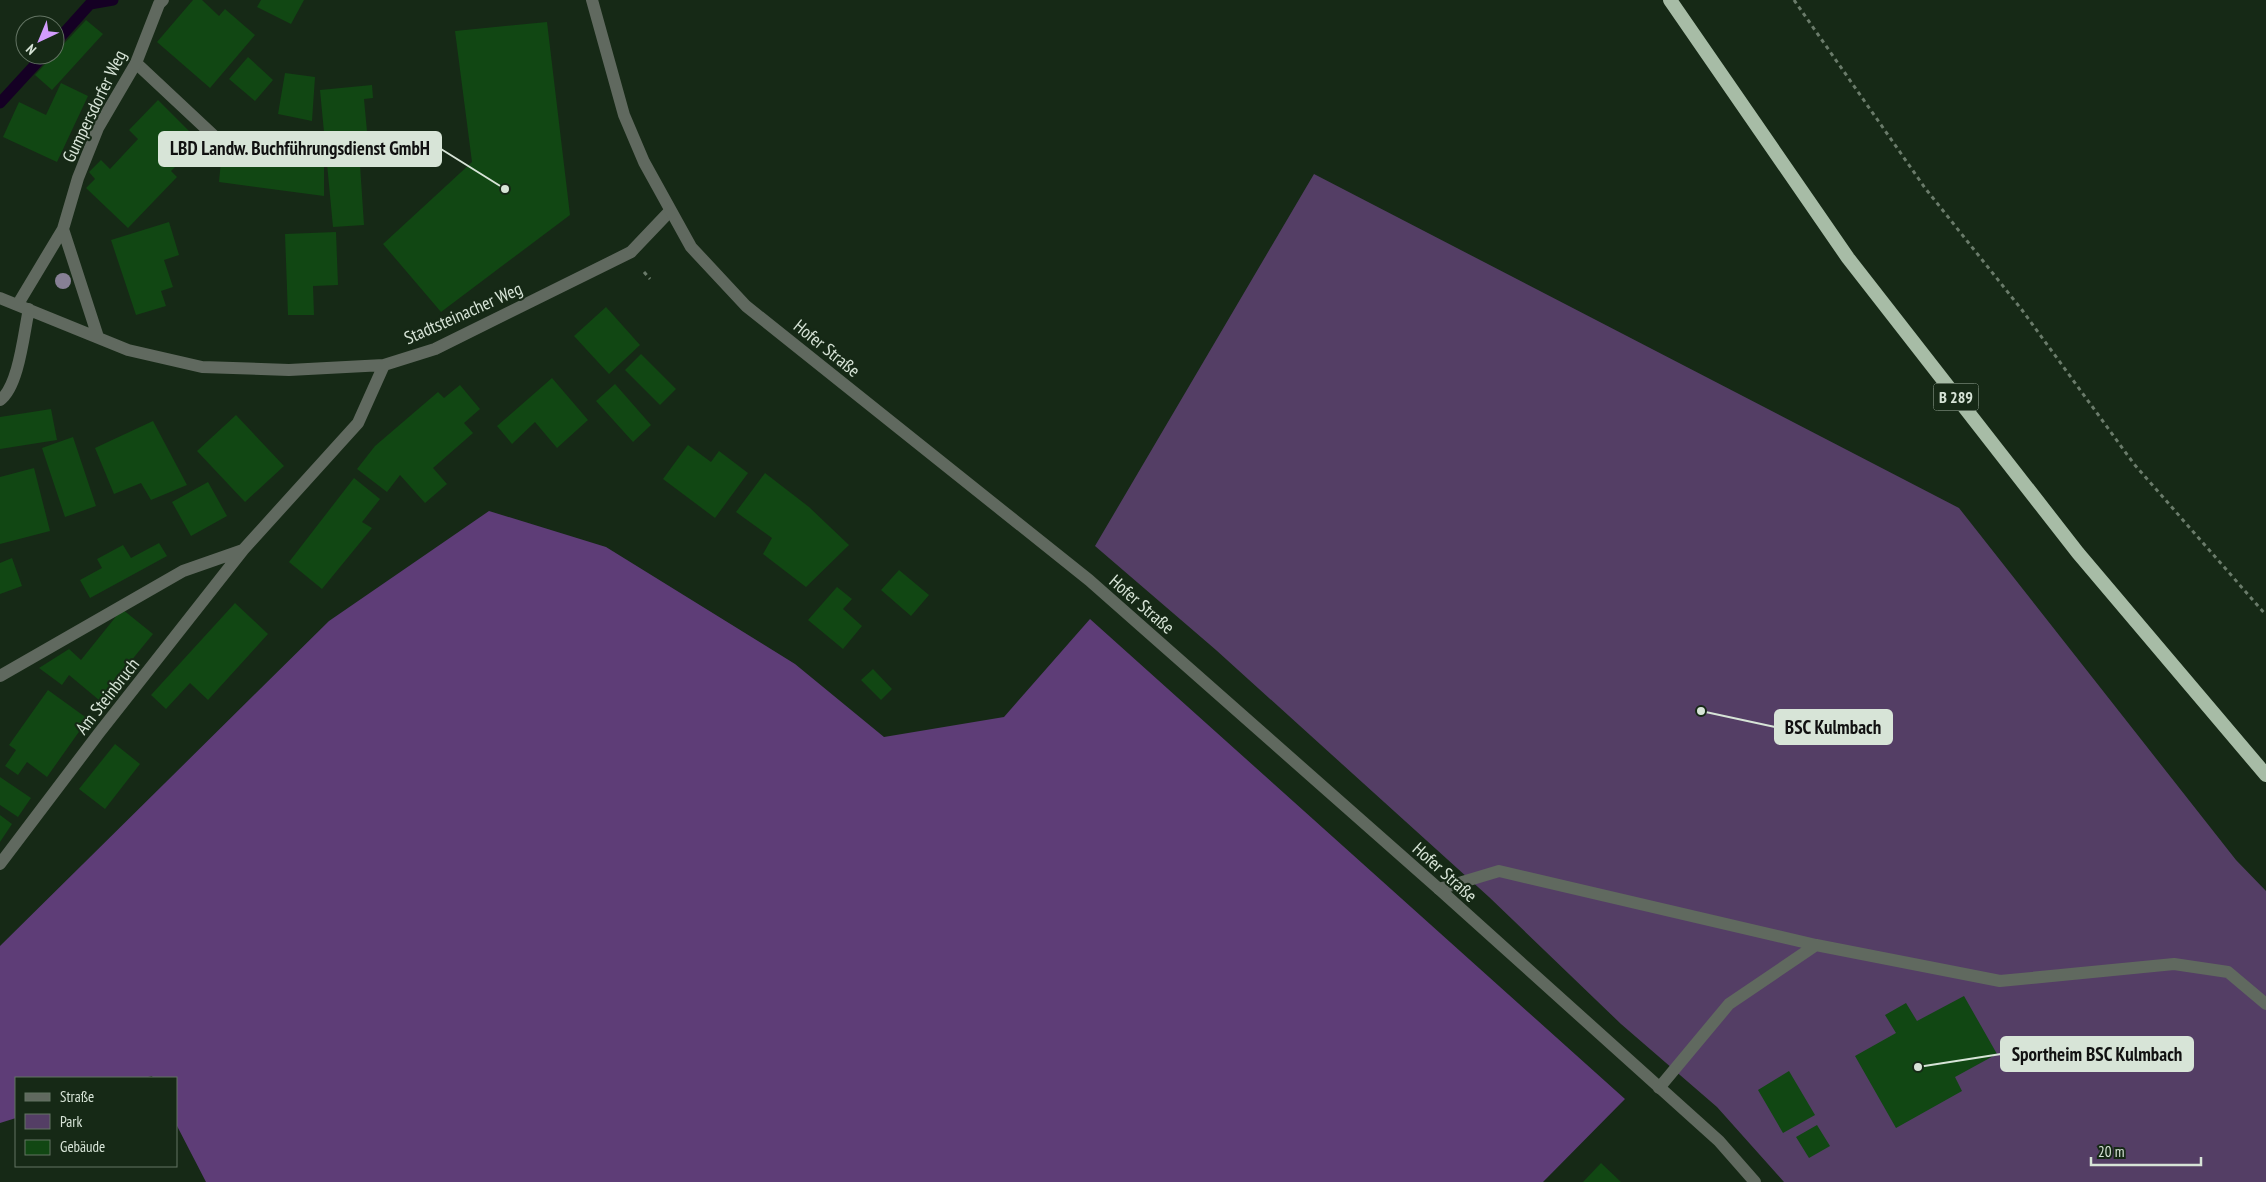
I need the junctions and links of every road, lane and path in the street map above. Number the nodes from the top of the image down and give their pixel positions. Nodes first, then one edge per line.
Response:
1 (162, 0) edge
2 (592, 0) edge
3 (1670, 0) edge
4 (1794, 0) edge
5 (136, 63) junction
6 (214, 136) dead end
7 (670, 211) junction
8 (63, 229) junction
9 (0, 298) edge
10 (23, 307) junction
11 (98, 337) junction
12 (384, 365) junction
13 (0, 400) edge
14 (242, 550) junction
15 (2266, 615) edge
16 (0, 676) edge
17 (2266, 775) edge
18 (0, 864) edge
19 (1439, 889) junction
20 (1816, 945) junction
21 (2266, 1004) edge
22 (1659, 1088) junction
23 (1755, 1182) edge

1 - 5 street, Gumpersdorfer Weg
2 - 7 street, Hofer Straße
3 - 17 highway, B 289
4 - 15 path
5 - 6 street
5 - 8 street, Gumpersdorfer Weg
7 - 12 street, Stadtsteinacher Weg
7 - 19 street, Hofer Straße
8 - 10 street, Gumpersdorfer Weg
8 - 11 street
9 - 10 street, Stadtsteinacher Weg
10 - 11 street, Stadtsteinacher Weg
10 - 13 street
11 - 12 street, Stadtsteinacher Weg
12 - 14 street, Am Steinbruch
14 - 16 street, Am Steinbruch
14 - 18 street, Am Steinbruch
19 - 20 street
19 - 22 street, Hofer Straße
20 - 21 street
20 - 22 street
22 - 23 street, Hofer Straße

